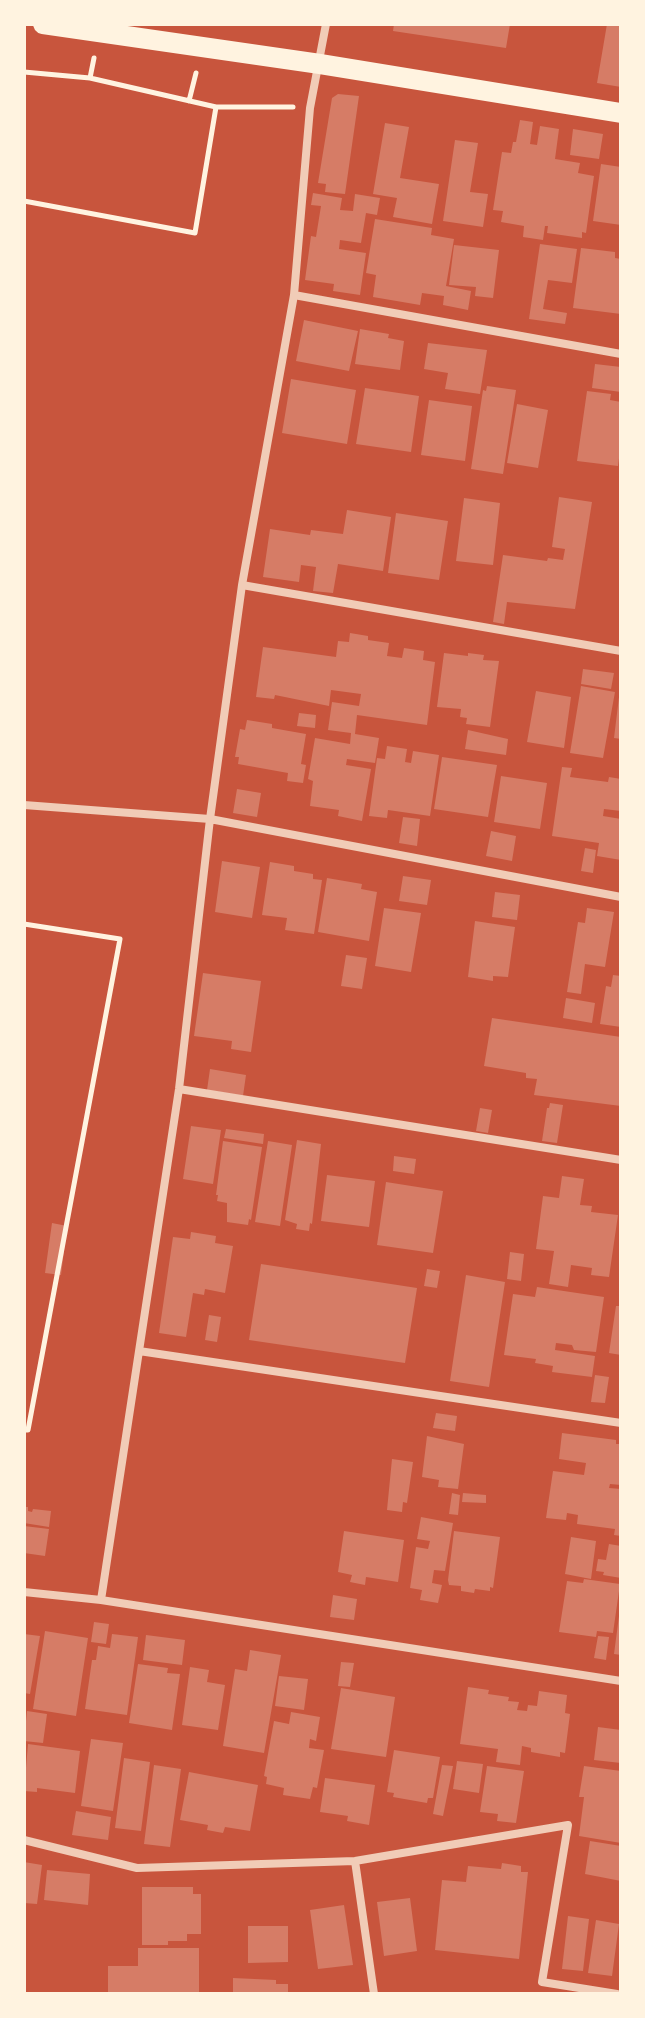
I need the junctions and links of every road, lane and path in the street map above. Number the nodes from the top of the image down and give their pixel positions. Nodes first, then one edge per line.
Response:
1 (43, 24) edge
2 (326, 24) edge
3 (98, 32) junction
4 (320, 64) junction
5 (24, 72) edge
6 (90, 78) junction
7 (216, 107) junction
8 (310, 108) junction
9 (621, 113) edge
10 (24, 201) edge
11 (294, 295) junction
12 (621, 354) edge
13 (242, 585) junction
14 (621, 651) edge
15 (24, 805) edge
16 (210, 819) junction
17 (621, 897) edge
18 (24, 924) edge
19 (179, 1089) junction
20 (621, 1160) edge
21 (139, 1351) junction
22 (621, 1423) edge
23 (24, 1430) edge
24 (24, 1592) edge
25 (101, 1600) junction
26 (621, 1681) edge
27 (24, 1840) edge
28 (355, 1861) junction
29 (374, 1994) edge
30 (617, 1994) edge

1 - 3 main road
2 - 4 street
3 - 4 main road
3 - 6 path
4 - 8 street
4 - 9 main road
5 - 6 path
6 - 7 path
7 - 8 path
7 - 10 path
8 - 11 street
11 - 12 street
11 - 13 street
13 - 14 street
13 - 16 street
15 - 16 street
16 - 17 street
16 - 19 street
18 - 23 path
19 - 20 street
19 - 21 street
21 - 22 street
21 - 25 street
24 - 25 street
25 - 26 street
27 - 28 street
28 - 29 street
28 - 30 street

